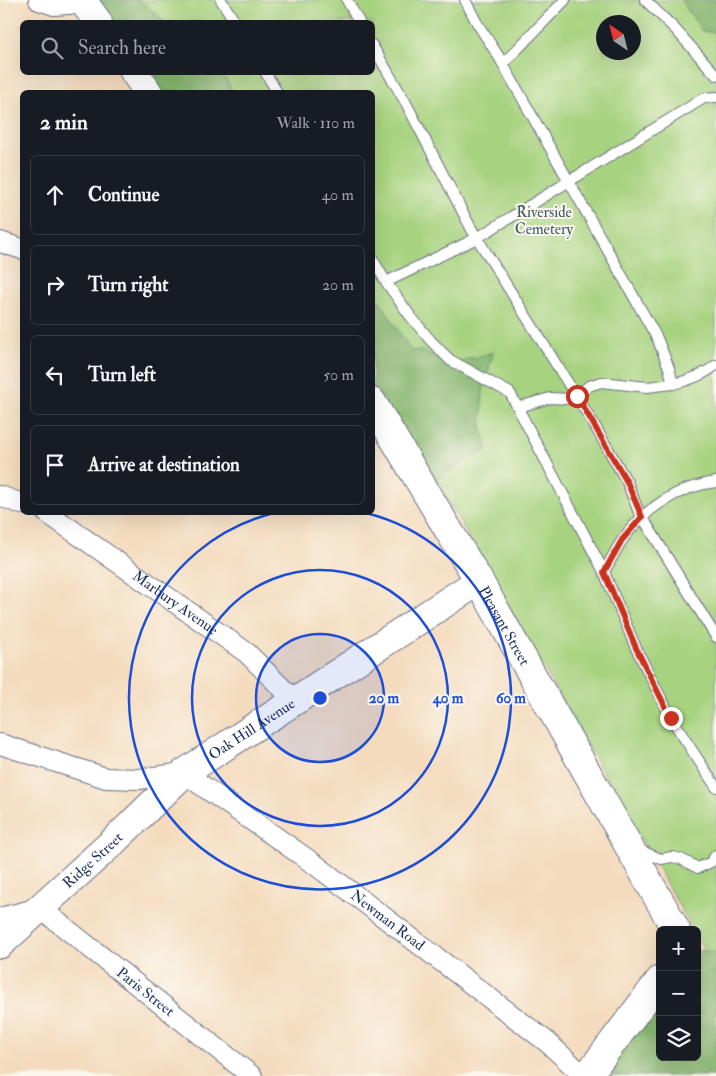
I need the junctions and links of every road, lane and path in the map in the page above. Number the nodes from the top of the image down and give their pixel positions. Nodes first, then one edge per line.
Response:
1 (39, 0) edge
2 (221, 0) edge
3 (346, 0) edge
4 (466, 0) edge
5 (565, 0) edge
6 (645, 0) edge
7 (88, 8) edge
8 (234, 20) edge
9 (359, 20) edge
10 (375, 50) edge
11 (503, 64) junction
12 (136, 75) edge
13 (267, 75) edge
14 (716, 75) edge
15 (147, 90) edge
16 (276, 90) edge
17 (716, 97) edge
18 (569, 181) junction
19 (477, 238) junction
20 (0, 242) edge
21 (20, 248) edge
22 (375, 263) edge
23 (386, 282) junction
24 (716, 365) edge
25 (672, 384) junction
26 (577, 396) junction
27 (375, 407) edge
28 (519, 407) junction
29 (716, 482) edge
30 (0, 496) edge
31 (20, 503) edge
32 (50, 515) edge
33 (642, 517) junction
34 (604, 572) junction
35 (479, 581) junction
36 (716, 637) edge
37 (295, 701) junction
38 (0, 744) edge
39 (184, 773) junction
40 (716, 787) edge
41 (630, 846) junction
42 (716, 855) edge
43 (40, 908) junction
44 (0, 918) edge
45 (674, 926) edge
46 (0, 944) edge
47 (656, 985) edge
48 (252, 1076) edge
49 (585, 1076) edge

1 - 7 street
2 - 8 lane
3 - 9 lane
4 - 11 lane
5 - 11 lane
6 - 14 lane
10 - 19 lane
11 - 18 lane
12 - 15 street
13 - 16 lane
17 - 18 lane
18 - 19 lane
18 - 25 lane
19 - 23 lane
19 - 26 lane
20 - 21 street
22 - 23 lane
23 - 28 lane
24 - 25 lane
25 - 26 lane
26 - 28 lane
26 - 33 lane
27 - 35 street, Pleasant Street
28 - 34 lane
29 - 33 lane
30 - 31 street
32 - 37 street, Marbury Avenue
33 - 34 lane
33 - 36 lane
34 - 40 lane
35 - 37 street, Oak Hill Avenue
35 - 41 street, Pleasant Street
37 - 39 street, Oak Hill Avenue
38 - 39 street, Oak Hill Avenue
39 - 43 street, Ridge Street
39 - 49 street, Newman Road
41 - 42 lane
41 - 45 street, Pleasant Street
43 - 44 street
43 - 46 street, Ridge Street
43 - 48 street, Paris Street
47 - 49 street

